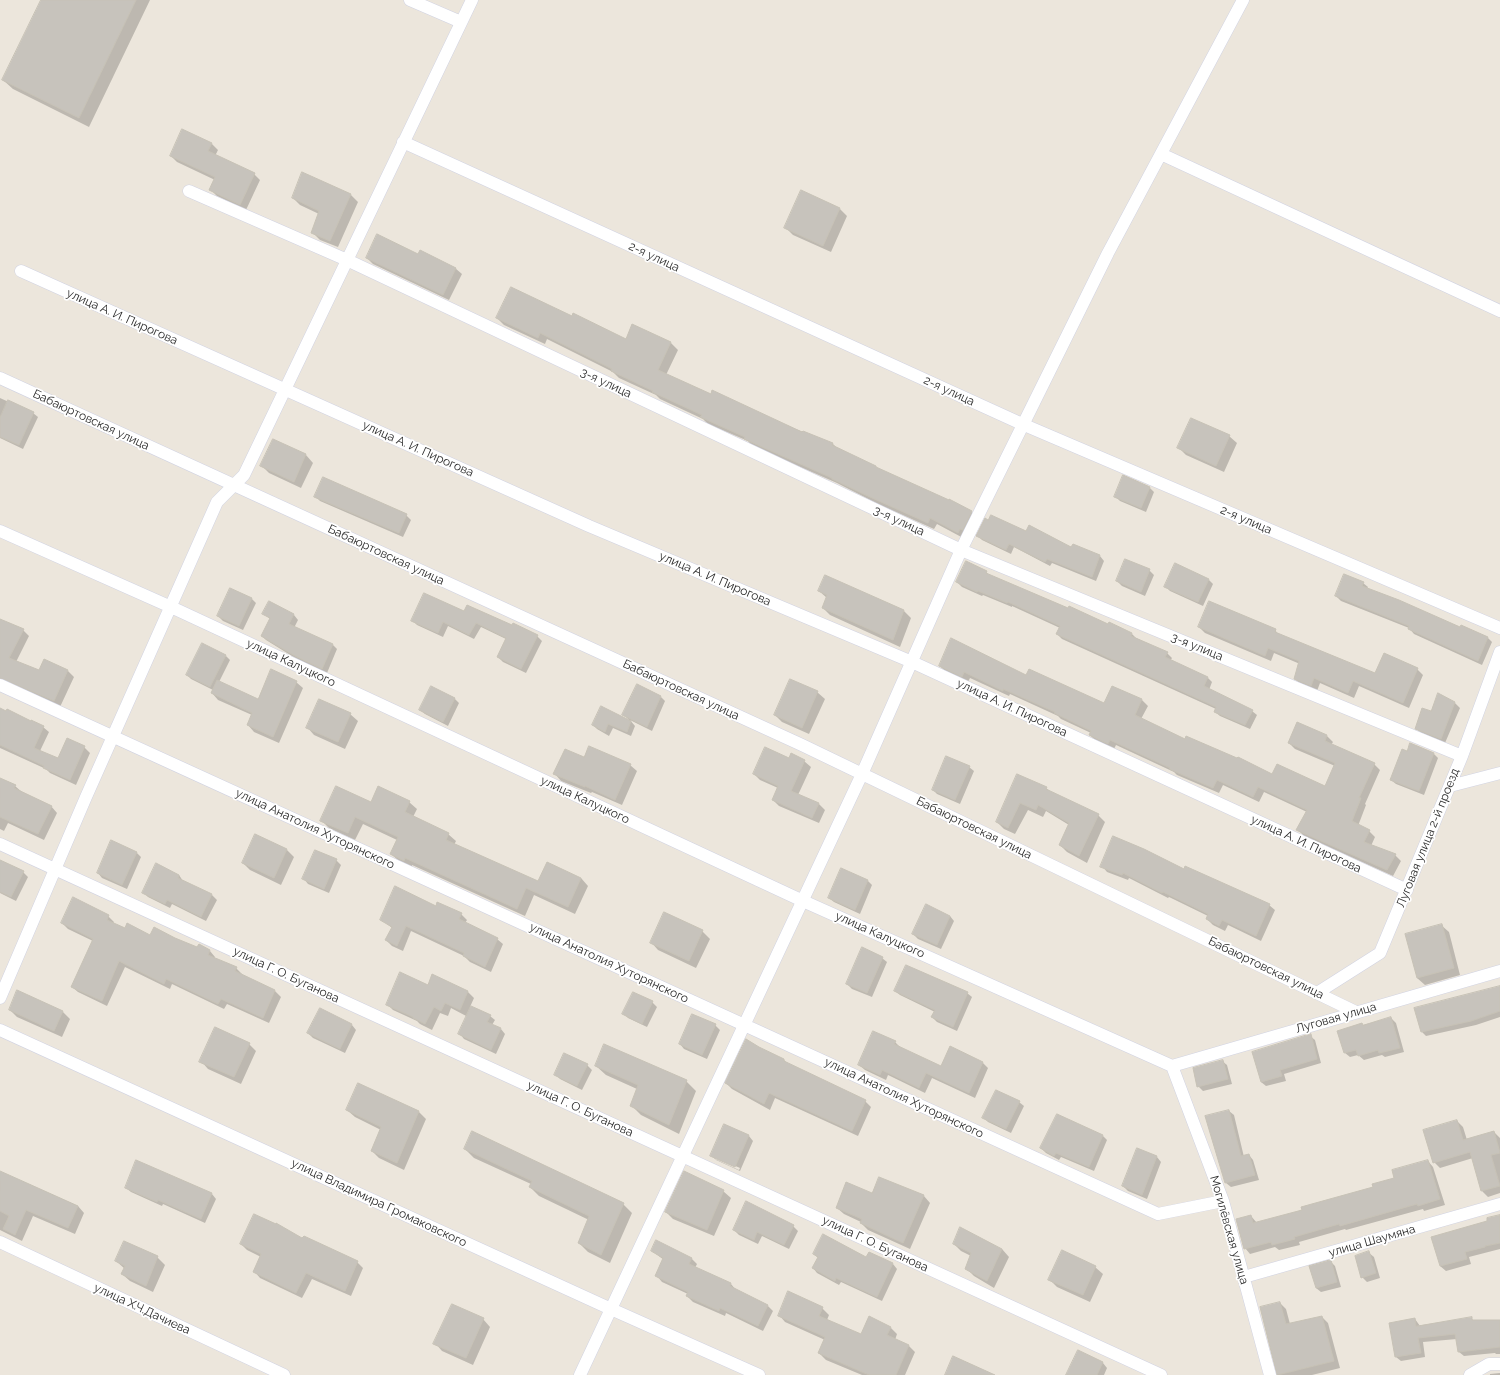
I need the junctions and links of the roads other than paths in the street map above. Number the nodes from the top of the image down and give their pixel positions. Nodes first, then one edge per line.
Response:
1 (410, 0) edge
2 (472, 0) edge
3 (1242, 0) edge
4 (461, 22) junction
5 (403, 142) junction
6 (1161, 154) junction
7 (189, 192) dead end
8 (347, 260) junction
9 (22, 271) dead end
10 (1500, 311) edge
11 (0, 378) edge
12 (285, 390) junction
13 (1022, 424) junction
14 (234, 485) junction
15 (0, 531) edge
16 (961, 550) junction
17 (171, 607) junction
18 (1500, 628) edge
19 (1500, 652) edge
20 (912, 662) junction
21 (0, 685) edge
22 (113, 736) junction
23 (1462, 756) junction
24 (1500, 773) edge
25 (862, 774) junction
26 (1450, 786) junction
27 (0, 844) edge
28 (55, 869) junction
29 (1407, 890) junction
30 (803, 901) junction
31 (1500, 971) edge
32 (1317, 993) junction
33 (0, 998) edge
34 (1356, 1012) junction
35 (744, 1025) junction
36 (0, 1030) edge
37 (1172, 1066) junction
38 (682, 1156) junction
39 (1223, 1201) junction
40 (1500, 1204) edge
41 (0, 1242) edge
42 (1244, 1277) junction
43 (611, 1309) junction
44 (1500, 1364) edge
45 (284, 1375) edge
46 (580, 1375) edge
47 (759, 1375) edge
48 (1161, 1375) edge
49 (1270, 1375) edge
50 (1470, 1375) edge

1 - 4 street
2 - 4 street
3 - 6 street
4 - 5 street
5 - 8 street
5 - 13 street, 2-я улица
6 - 10 street
6 - 13 street
7 - 8 street, 3-я улица
8 - 12 street
8 - 16 street, 3-я улица
9 - 12 street, улица А. И. Пирогова
11 - 14 street, Бабаюртовская улица
12 - 14 street
12 - 20 street, улица А. И. Пирогова
13 - 16 street
13 - 18 street, 2-я улица
14 - 17 street
14 - 25 street, Бабаюртовская улица
15 - 17 street, улица Калуцкого
16 - 20 street
16 - 23 street, 3-я улица
17 - 22 street
17 - 30 street, улица Калуцкого
19 - 23 street, Луговая улица 2-й проезд
20 - 25 street
20 - 29 street, улица А. И. Пирогова
21 - 22 street, улица Анатолия Хуторянского
22 - 28 street
22 - 35 street, улица Анатолия Хуторянского
23 - 26 street, Луговая улица 2-й проезд
24 - 26 street
25 - 30 street
25 - 32 street, Бабаюртовская улица
26 - 29 street, Луговая улица 2-й проезд
27 - 28 street, улица Г. О. Буганова
28 - 33 street
28 - 38 street, улица Г. О. Буганова
29 - 32 street, Луговая улица 2-й проезд
30 - 35 street
30 - 37 street, улица Калуцкого
31 - 34 street, Луговая улица
32 - 34 street, Бабаюртовская улица
34 - 37 street, Луговая улица
35 - 38 street
35 - 39 street, улица Анатолия Хуторянского
36 - 43 street, улица Владимира Громаковского
37 - 39 street, Могилёвская улица
38 - 43 street
38 - 48 street, улица Г. О. Буганова
39 - 42 street, Могилёвская улица
40 - 42 street, улица Шаумяна
41 - 45 street, улица Х.Ч.Дачиева
42 - 49 street, Могилёвская улица
43 - 46 street
43 - 47 street, улица Владимира Громаковского
44 - 50 street

